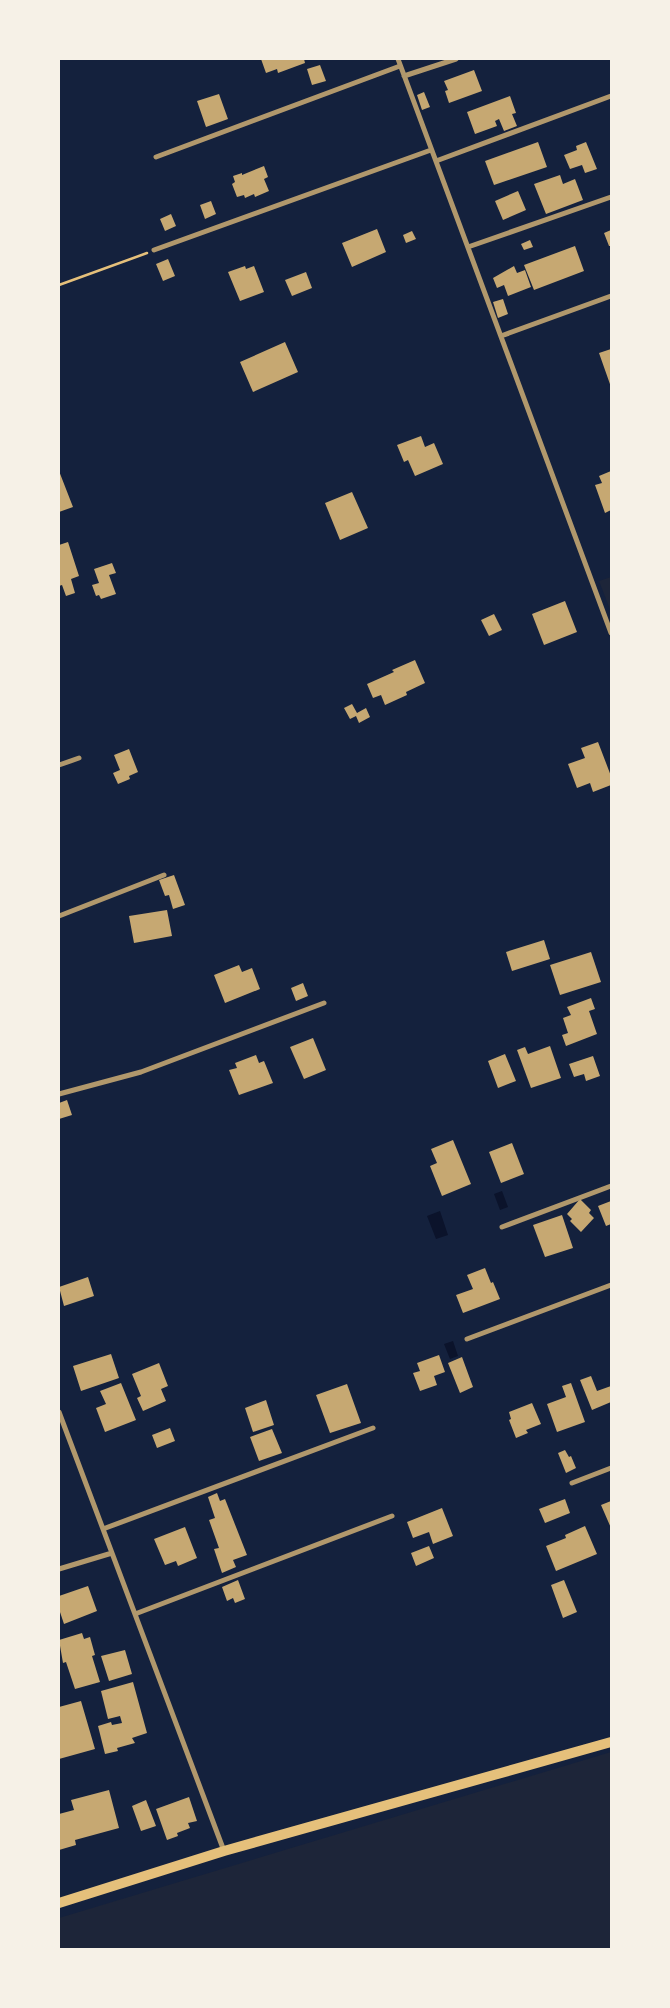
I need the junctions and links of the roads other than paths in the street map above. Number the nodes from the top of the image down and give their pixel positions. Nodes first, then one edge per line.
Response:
1 (398, 59) edge
2 (456, 59) edge
3 (400, 66) junction
4 (404, 76) junction
5 (611, 96) edge
6 (432, 150) junction
7 (156, 157) dead end
8 (436, 161) junction
9 (611, 197) edge
10 (468, 248) junction
11 (154, 250) road end
12 (611, 296) edge
13 (501, 336) junction
14 (611, 633) edge
15 (79, 758) dead end
16 (59, 765) edge
17 (164, 875) dead end
18 (59, 916) edge
19 (324, 1003) dead end
20 (59, 1094) edge
21 (611, 1186) edge
22 (502, 1227) dead end
23 (611, 1285) edge
24 (467, 1339) dead end
25 (59, 1412) edge
26 (373, 1428) dead end
27 (611, 1468) edge
28 (572, 1483) dead end
29 (392, 1516) dead end
30 (103, 1529) junction
31 (112, 1553) junction
32 (59, 1569) edge
33 (135, 1614) junction
34 (611, 1742) edge
35 (224, 1851) junction
36 (59, 1903) edge

1 - 3 street
2 - 4 street
3 - 4 street
3 - 7 street
4 - 6 street
5 - 8 street
6 - 8 street
6 - 11 street
8 - 10 street
9 - 10 street
10 - 13 street
12 - 13 street
13 - 14 street
15 - 16 street
17 - 18 street
19 - 20 street
21 - 22 street
23 - 24 street
25 - 30 street
26 - 30 street
27 - 28 street
29 - 33 street
30 - 31 street
31 - 32 street
31 - 33 street
33 - 35 street
34 - 35 main road
35 - 36 main road

